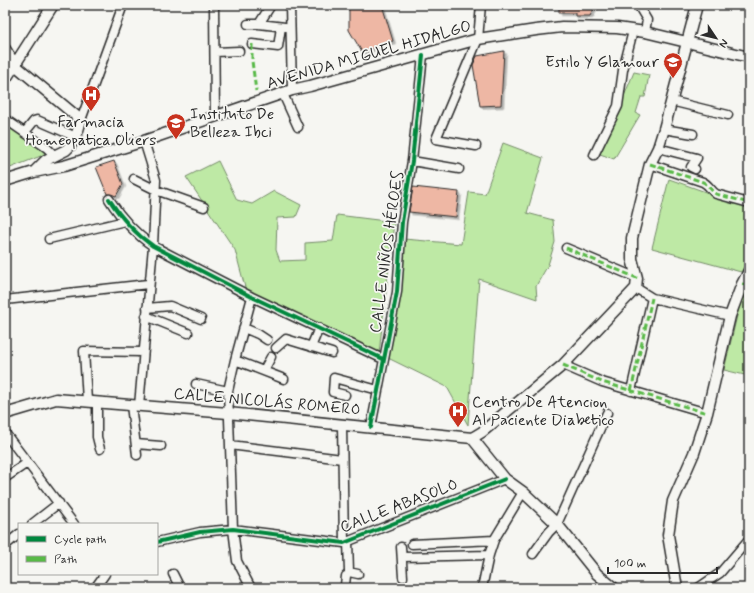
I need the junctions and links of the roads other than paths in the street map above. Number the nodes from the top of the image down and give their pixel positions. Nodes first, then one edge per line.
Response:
1 (53, 5) edge
2 (123, 5) edge
3 (214, 5) edge
4 (271, 5) edge
5 (290, 5) edge
6 (481, 5) edge
7 (638, 5) edge
8 (697, 5) edge
9 (248, 24) dead end
10 (258, 24) junction
11 (281, 27) junction
12 (290, 28) junction
13 (633, 31) junction
14 (645, 32) junction
15 (478, 39) junction
16 (688, 42) junction
17 (252, 44) dead end
18 (5, 49) edge
19 (239, 51) dead end
20 (215, 52) junction
21 (423, 55) junction
22 (749, 57) edge
23 (15, 65) junction
24 (5, 80) edge
25 (287, 92) junction
26 (671, 101) junction
27 (728, 115) dead end
28 (215, 116) junction
29 (5, 119) edge
30 (82, 120) junction
31 (298, 127) dead end
32 (664, 129) junction
33 (25, 132) junction
34 (693, 134) dead end
35 (76, 137) junction
36 (144, 141) junction
37 (476, 146) dead end
38 (658, 148) junction
39 (54, 155) junction
40 (594, 155) dead end
41 (412, 161) junction
42 (650, 164) junction
43 (459, 169) dead end
44 (695, 169) dead end
45 (34, 172) junction
46 (134, 179) dead end
47 (5, 181) edge
48 (156, 190) junction
49 (109, 199) dead end
50 (749, 203) edge
51 (204, 208) dead end
52 (125, 221) junction
53 (49, 239) dead end
54 (153, 246) junction
55 (566, 248) dead end
56 (749, 271) edge
57 (636, 283) junction
58 (148, 284) junction
59 (746, 285) edge
60 (252, 297) junction
61 (652, 298) junction
62 (5, 300) edge
63 (146, 312) junction
64 (730, 316) junction
65 (201, 319) dead end
66 (244, 328) junction
67 (319, 328) junction
68 (188, 333) dead end
69 (267, 340) dead end
70 (311, 347) junction
71 (276, 348) dead end
72 (143, 352) junction
73 (332, 353) dead end
74 (271, 357) dead end
75 (383, 359) junction
76 (235, 360) junction
77 (563, 365) junction
78 (264, 370) junction
79 (284, 379) dead end
80 (196, 384) dead end
81 (378, 390) junction
82 (228, 391) junction
83 (631, 391) junction
84 (345, 395) dead end
85 (87, 401) junction
86 (97, 402) junction
87 (135, 405) junction
88 (228, 413) junction
89 (607, 413) dead end
90 (707, 413) junction
91 (5, 414) edge
92 (342, 425) junction
93 (370, 427) junction
94 (5, 433) edge
95 (472, 438) junction
96 (136, 444) junction
97 (230, 445) junction
98 (160, 446) dead end
99 (100, 448) dead end
100 (137, 455) dead end
101 (342, 459) junction
102 (27, 463) junction
103 (5, 478) edge
104 (505, 479) junction
105 (523, 492) junction
106 (59, 503) junction
107 (33, 523) edge
108 (73, 523) edge
109 (557, 524) junction
110 (232, 529) junction
111 (18, 535) edge
112 (494, 540) junction
113 (749, 540) edge
114 (158, 542) edge
115 (346, 542) junction
116 (7, 544) dead end
117 (412, 544) dead end
118 (401, 547) dead end
119 (533, 554) dead end
120 (489, 555) junction
121 (403, 557) junction
122 (173, 574) dead end
123 (358, 574) dead end
124 (105, 575) edge
125 (346, 576) dead end
126 (403, 576) dead end
127 (95, 588) edge
128 (180, 588) edge
129 (251, 588) edge
130 (347, 588) edge
131 (482, 588) edge
132 (614, 588) edge
133 (677, 588) edge
134 (698, 588) edge

1 - 23 main road
2 - 30 street
3 - 20 street
4 - 10 street
5 - 12 street
6 - 15 street
7 - 14 street
8 - 16 main road
9 - 10 street
10 - 11 street
11 - 12 street
11 - 17 street
12 - 25 street
13 - 14 main road, AVENIDA MIGUEL HIDALGO
13 - 15 main road, AVENIDA MIGUEL HIDALGO
13 - 40 street
14 - 16 main road, AVENIDA MIGUEL HIDALGO
15 - 21 main road, AVENIDA MIGUEL HIDALGO
15 - 37 street
16 - 22 main road, AVENIDA MIGUEL HIDALGO
16 - 26 main road
18 - 23 main road
19 - 20 street
20 - 28 street
21 - 25 main road, AVENIDA MIGUEL HIDALGO
21 - 41 street, CALLE NIÑOS HÉROES
23 - 24 main road
23 - 30 main road
25 - 28 main road, AVENIDA MIGUEL HIDALGO
25 - 31 street
26 - 27 street
26 - 32 main road
28 - 36 main road, AVENIDA MIGUEL HIDALGO
29 - 33 street
30 - 35 main road
32 - 34 street
32 - 38 main road
33 - 35 street
33 - 39 street
35 - 39 main road
36 - 45 main road, AVENIDA MIGUEL HIDALGO
36 - 48 street
38 - 42 main road
38 - 44 street
39 - 45 main road
41 - 43 street
41 - 75 street, CALLE NIÑOS HÉROES
42 - 50 street
42 - 57 main road
45 - 47 main road, AVENIDA MIGUEL HIDALGO
46 - 48 street
48 - 51 street
48 - 54 street
49 - 52 street
52 - 53 street
52 - 54 street
54 - 58 street
54 - 60 street
55 - 57 street
56 - 59 main road
57 - 61 street
57 - 77 main road
58 - 62 street
58 - 63 street
59 - 64 main road
60 - 66 street
60 - 67 street
61 - 64 street
61 - 83 street
63 - 65 street
63 - 68 street
63 - 72 street
64 - 90 main road
66 - 69 street
66 - 76 street
67 - 70 street
67 - 75 street
70 - 71 street
70 - 73 street
72 - 85 street
72 - 87 street
74 - 78 street
75 - 81 street, CALLE NIÑOS HÉROES
76 - 78 street
76 - 82 street
77 - 83 street
77 - 95 main road
78 - 79 street
80 - 82 street
81 - 84 street
81 - 93 street, CALLE NIÑOS HÉROES
82 - 88 street
83 - 90 street
85 - 86 main road, CALLE NICOLÁS ROMERO
85 - 91 main road, CALLE NICOLÁS ROMERO
86 - 87 main road, CALLE NICOLÁS ROMERO
86 - 99 street
87 - 88 main road, CALLE NICOLÁS ROMERO
87 - 96 street
88 - 92 main road, CALLE NICOLÁS ROMERO
88 - 97 street
89 - 109 street
90 - 133 main road
92 - 93 main road, CALLE NICOLÁS ROMERO
92 - 101 street
93 - 95 main road, CALLE NICOLÁS ROMERO
94 - 102 street
95 - 104 main road
96 - 98 street
96 - 100 street
97 - 101 street
97 - 110 street
101 - 115 street
102 - 103 street
102 - 106 street
104 - 105 main road
104 - 115 street, CALLE ABASOLO
105 - 109 main road
105 - 112 street
106 - 107 street
106 - 108 street
109 - 119 street
109 - 132 main road
110 - 114 street, CALLE ABASOLO
110 - 115 street, CALLE ABASOLO
110 - 129 street
111 - 116 street
112 - 117 street
112 - 120 street
113 - 134 street
115 - 123 street
118 - 121 street
120 - 121 street
120 - 131 street
121 - 126 street
122 - 128 street
124 - 127 street
125 - 130 street

